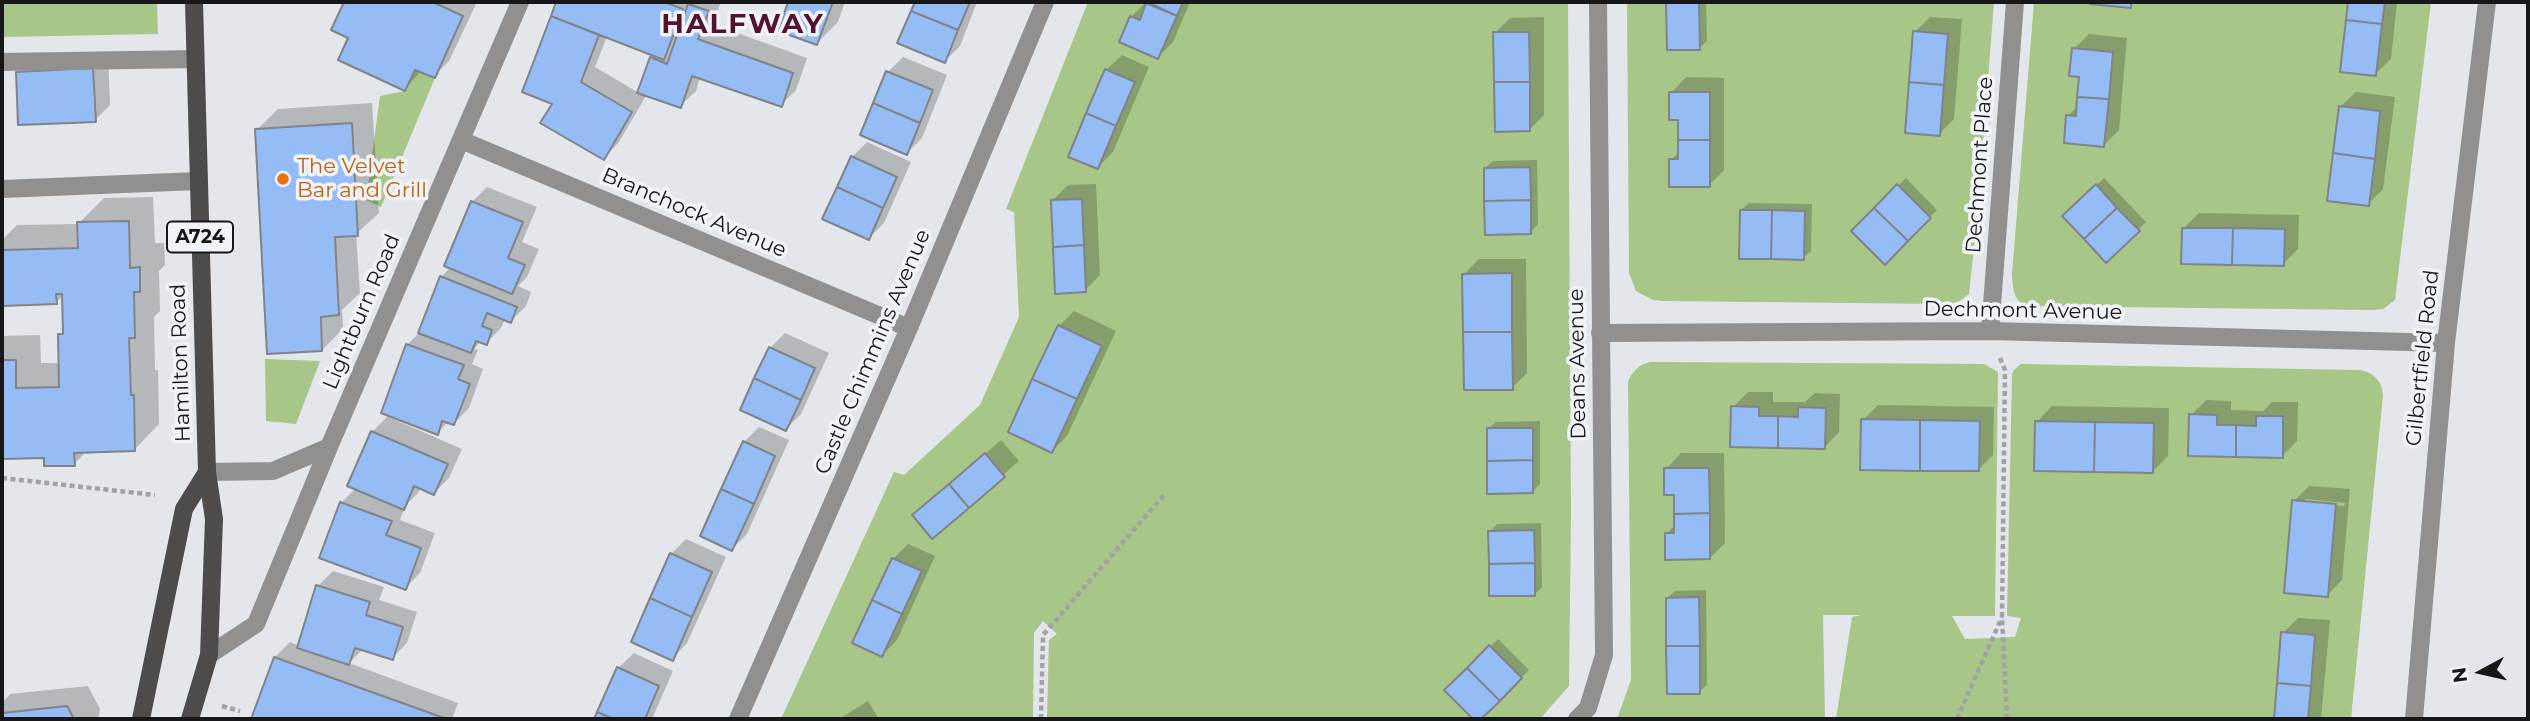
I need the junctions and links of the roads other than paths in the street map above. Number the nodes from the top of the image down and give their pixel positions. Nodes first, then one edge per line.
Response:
1 (194, 2) edge
2 (520, 2) edge
3 (1045, 2) edge
4 (1598, 2) edge
5 (2015, 2) edge
6 (2487, 2) edge
7 (195, 59) junction
8 (2, 62) edge
9 (461, 140) junction
10 (198, 181) junction
11 (2, 189) edge
12 (909, 328) junction
13 (1990, 331) junction
14 (1600, 333) junction
15 (2446, 343) junction
16 (329, 447) junction
17 (207, 472) junction
18 (209, 654) junction
19 (141, 719) edge
20 (190, 719) edge
21 (738, 719) edge
22 (1577, 719) edge
23 (2414, 719) edge

1 - 7 main road, Hamilton Road / A724
2 - 9 street, Lightburn Road
3 - 12 street, Castle Chimmins Avenue
4 - 14 street, Deans Avenue
5 - 13 street, Dechmont Place
6 - 15 street, Gilbertfield Road
7 - 8 street
7 - 10 main road, Hamilton Road / A724
9 - 12 street, Branchock Avenue
9 - 16 street, Lightburn Road
10 - 11 street
10 - 17 main road, Hamilton Road / A724
12 - 21 street, Castle Chimmins Avenue
13 - 14 street, Dechmont Avenue
13 - 15 street, Dechmont Avenue
14 - 22 street, Deans Avenue
15 - 23 street, Gilbertfield Road
16 - 17 street
16 - 18 street, Lightburn Road
17 - 18 main road, Hamilton Road / A724
17 - 19 main road
18 - 20 main road, Hamilton Road / A724

